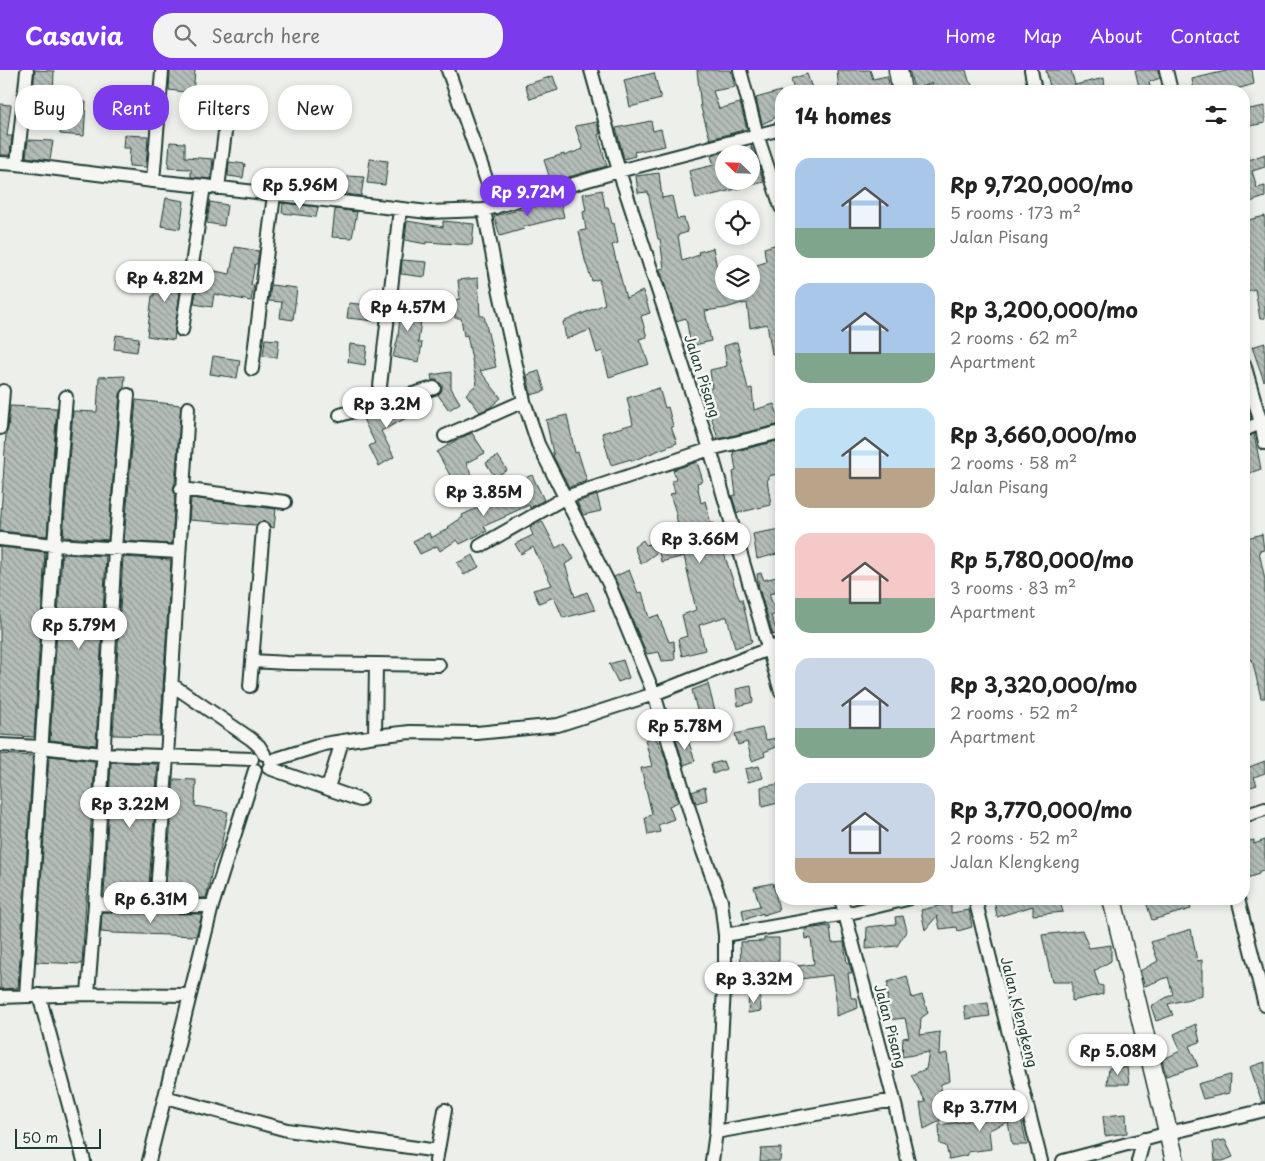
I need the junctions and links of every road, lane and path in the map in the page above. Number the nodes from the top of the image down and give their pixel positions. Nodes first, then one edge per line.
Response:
1 (448, 70) edge
2 (591, 70) edge
3 (740, 70) edge
4 (898, 70) edge
5 (1031, 70) edge
6 (1166, 70) edge
7 (27, 71) edge
8 (162, 72) dead end
9 (901, 85) edge
10 (1034, 85) edge
11 (1170, 85) edge
12 (225, 130) edge
13 (775, 130) edge
14 (757, 134) junction
15 (0, 163) edge
16 (17, 164) junction
17 (619, 171) junction
18 (153, 182) junction
19 (204, 186) junction
20 (218, 188) junction
21 (775, 189) edge
22 (274, 195) junction
23 (400, 209) junction
24 (490, 209) junction
25 (182, 330) dead end
26 (252, 369) dead end
27 (1250, 382) edge
28 (434, 388) dead end
29 (2, 391) dead end
30 (128, 395) dead end
31 (66, 397) dead end
32 (524, 401) junction
33 (378, 404) junction
34 (188, 408) dead end
35 (340, 415) dead end
36 (1263, 422) edge
37 (1250, 427) edge
38 (0, 428) edge
39 (775, 433) edge
40 (445, 436) dead end
41 (1265, 443) edge
42 (710, 449) junction
43 (182, 490) junction
44 (566, 498) junction
45 (286, 502) dead end
46 (263, 529) dead end
47 (0, 539) edge
48 (54, 545) junction
49 (480, 546) dead end
50 (115, 548) junction
51 (178, 552) junction
52 (775, 646) edge
53 (769, 649) junction
54 (252, 661) junction
55 (376, 664) junction
56 (440, 665) dead end
57 (775, 670) edge
58 (171, 684) junction
59 (250, 686) dead end
60 (654, 694) junction
61 (375, 736) junction
62 (342, 741) junction
63 (0, 745) edge
64 (41, 747) junction
65 (102, 754) junction
66 (167, 757) junction
67 (268, 761) junction
68 (253, 765) junction
69 (328, 788) junction
70 (360, 800) dead end
71 (1265, 809) edge
72 (1250, 814) edge
73 (95, 904) junction
74 (843, 905) edge
75 (882, 905) edge
76 (976, 905) edge
77 (1113, 905) edge
78 (1240, 905) edge
79 (156, 906) junction
80 (212, 906) junction
81 (845, 914) junction
82 (725, 935) junction
83 (88, 994) junction
84 (190, 995) junction
85 (32, 996) junction
86 (0, 997) edge
87 (1265, 1005) edge
88 (165, 1097) junction
89 (894, 1100) junction
90 (445, 1110) dead end
91 (1265, 1110) edge
92 (716, 1132) junction
93 (1169, 1133) junction
94 (1144, 1139) junction
95 (437, 1156) edge
96 (84, 1161) edge
97 (149, 1161) edge
98 (712, 1161) edge
99 (908, 1161) edge
100 (1040, 1161) edge
101 (1063, 1161) edge
102 (1138, 1161) edge
103 (1174, 1161) edge

1 - 24 street
2 - 17 street, Jalan Pisang
3 - 14 street
4 - 9 main road
5 - 10 street
6 - 11 street
7 - 16 street
8 - 18 street
12 - 20 street
13 - 14 street
14 - 17 street
14 - 21 street
15 - 16 street
16 - 18 street
17 - 24 street
17 - 42 street, Jalan Pisang
18 - 19 street
19 - 20 street
19 - 25 street
20 - 22 street
22 - 23 street
22 - 26 street
23 - 24 street
23 - 33 street
24 - 32 street
27 - 36 street
28 - 33 street
29 - 38 street
30 - 50 street
31 - 48 street
32 - 40 street
32 - 44 street
33 - 35 street
34 - 43 street
36 - 37 street
36 - 41 street
39 - 42 street
42 - 44 street
42 - 53 street, Jalan Pisang
43 - 45 street
43 - 51 street
44 - 49 street
44 - 60 street
46 - 54 street
47 - 48 street
48 - 50 street
48 - 64 street
50 - 51 street
50 - 65 street
51 - 58 street
52 - 53 street
53 - 57 street, Jalan Pisang
53 - 60 street
54 - 55 street
54 - 59 street
55 - 56 street
55 - 61 street
58 - 66 street
58 - 67 street
60 - 61 street
60 - 82 street
61 - 62 street
62 - 67 street
62 - 69 street
63 - 64 street
64 - 65 street
64 - 85 street
65 - 66 street
65 - 73 street
66 - 68 street
66 - 79 street
67 - 68 street
67 - 68 street
67 - 69 street
68 - 80 street
69 - 70 street
71 - 72 street
73 - 79 street
73 - 83 street
74 - 81 street, Jalan Pisang
75 - 81 street
76 - 100 street, Jalan Klengkeng
77 - 93 main road
78 - 87 street
79 - 80 street
80 - 84 street
81 - 82 street
81 - 89 street, Jalan Pisang
82 - 92 street
83 - 84 street
83 - 85 street
84 - 88 street
85 - 86 street
85 - 96 street
88 - 95 street
88 - 97 street
89 - 92 street
89 - 99 street, Jalan Pisang
90 - 95 street
91 - 93 street
92 - 98 street
93 - 94 street
93 - 103 main road
94 - 101 street
94 - 102 street

